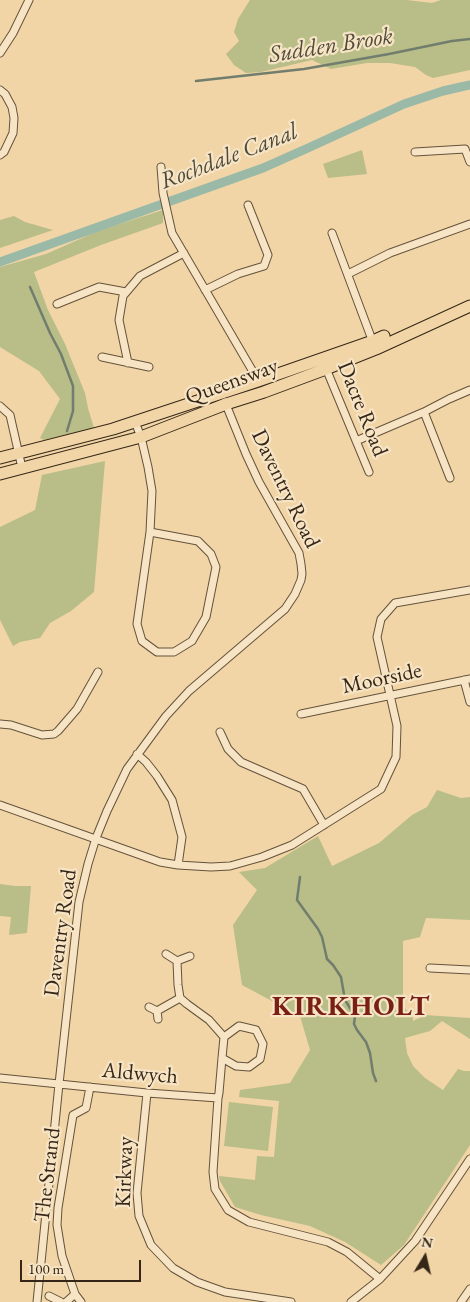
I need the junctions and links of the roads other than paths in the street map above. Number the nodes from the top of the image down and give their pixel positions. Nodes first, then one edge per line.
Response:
1 (29, 0) edge
2 (0, 53) edge
3 (0, 90) edge
4 (415, 152) dead end
5 (0, 155) edge
6 (470, 162) edge
7 (161, 167) dead end
8 (248, 205) dead end
9 (470, 224) edge
10 (332, 232) dead end
11 (184, 254) junction
12 (348, 274) junction
13 (205, 290) junction
14 (126, 292) junction
15 (470, 298) edge
16 (57, 304) dead end
17 (470, 306) edge
18 (374, 345) junction
19 (102, 357) dead end
20 (128, 362) junction
21 (324, 363) junction
22 (149, 367) dead end
23 (258, 381) junction
24 (470, 390) edge
25 (264, 392) junction
26 (224, 399) junction
27 (0, 406) edge
28 (424, 412) junction
29 (134, 422) junction
30 (141, 436) junction
31 (356, 440) junction
32 (19, 453) junction
33 (0, 458) edge
34 (22, 468) junction
35 (368, 472) dead end
36 (0, 474) edge
37 (450, 478) dead end
38 (150, 532) junction
39 (470, 590) edge
40 (98, 672) dead end
41 (467, 680) edge
42 (390, 695) junction
43 (470, 702) edge
44 (301, 714) dead end
45 (0, 724) edge
46 (220, 732) dead end
47 (137, 754) junction
48 (0, 804) edge
49 (324, 825) junction
50 (96, 838) junction
51 (178, 865) junction
52 (166, 954) dead end
53 (190, 956) dead end
54 (177, 961) junction
55 (430, 968) dead end
56 (470, 970) edge
57 (180, 998) junction
58 (149, 1007) dead end
59 (224, 1037) junction
60 (222, 1058) junction
61 (0, 1078) edge
62 (59, 1084) junction
63 (90, 1087) junction
64 (147, 1093) junction
65 (218, 1098) junction
66 (470, 1160) edge
67 (380, 1279) junction
68 (470, 1289) edge
69 (75, 1294) junction
70 (49, 1296) dead end
71 (38, 1302) edge
72 (61, 1302) edge
73 (66, 1302) edge
74 (81, 1302) edge
75 (291, 1302) edge
76 (352, 1302) edge
77 (461, 1302) edge

1 - 2 street
3 - 5 street
4 - 6 street
7 - 11 street
8 - 13 street
9 - 12 street
10 - 12 street
11 - 13 street
11 - 14 street
12 - 18 street
13 - 23 street
14 - 16 street
14 - 20 street
15 - 18 highway, Queensway
17 - 18 highway, Queensway
18 - 21 highway, Queensway
19 - 20 street
20 - 22 street
21 - 23 highway, Queensway
21 - 25 highway, Queensway
21 - 31 street, Dacre Road
23 - 25 street
23 - 26 highway, Queensway
24 - 28 street
25 - 26 highway, Queensway
26 - 29 highway, Queensway
26 - 30 highway, Queensway
26 - 47 street, Daventry Road
27 - 32 street
28 - 31 street
28 - 37 street
29 - 30 street
29 - 32 highway, Queensway
30 - 34 highway, Queensway
30 - 38 street
31 - 35 street, Dacre Road
32 - 33 highway, Queensway
32 - 34 street
34 - 36 highway, Queensway
38 - 38 street
39 - 42 street
40 - 45 street
41 - 42 street, Moorside
41 - 43 street
42 - 44 street, Moorside
42 - 49 street
46 - 49 street
47 - 50 street, Daventry Road
47 - 51 street
48 - 50 street
49 - 51 street
50 - 51 street
50 - 62 street, Daventry Road
52 - 54 street
53 - 54 street
54 - 57 street
55 - 56 street
57 - 58 street
57 - 59 street
59 - 60 street
59 - 60 street
60 - 65 street
61 - 62 street, Aldwych
62 - 63 street, Aldwych
62 - 71 street, Daventry Road
63 - 64 street, Aldwych
63 - 69 street, The Strand
64 - 65 street, Aldwych
64 - 75 street, Kirkway
65 - 67 street
66 - 67 street
67 - 76 street
68 - 77 street
69 - 73 street
69 - 74 street, The Strand
70 - 72 street

